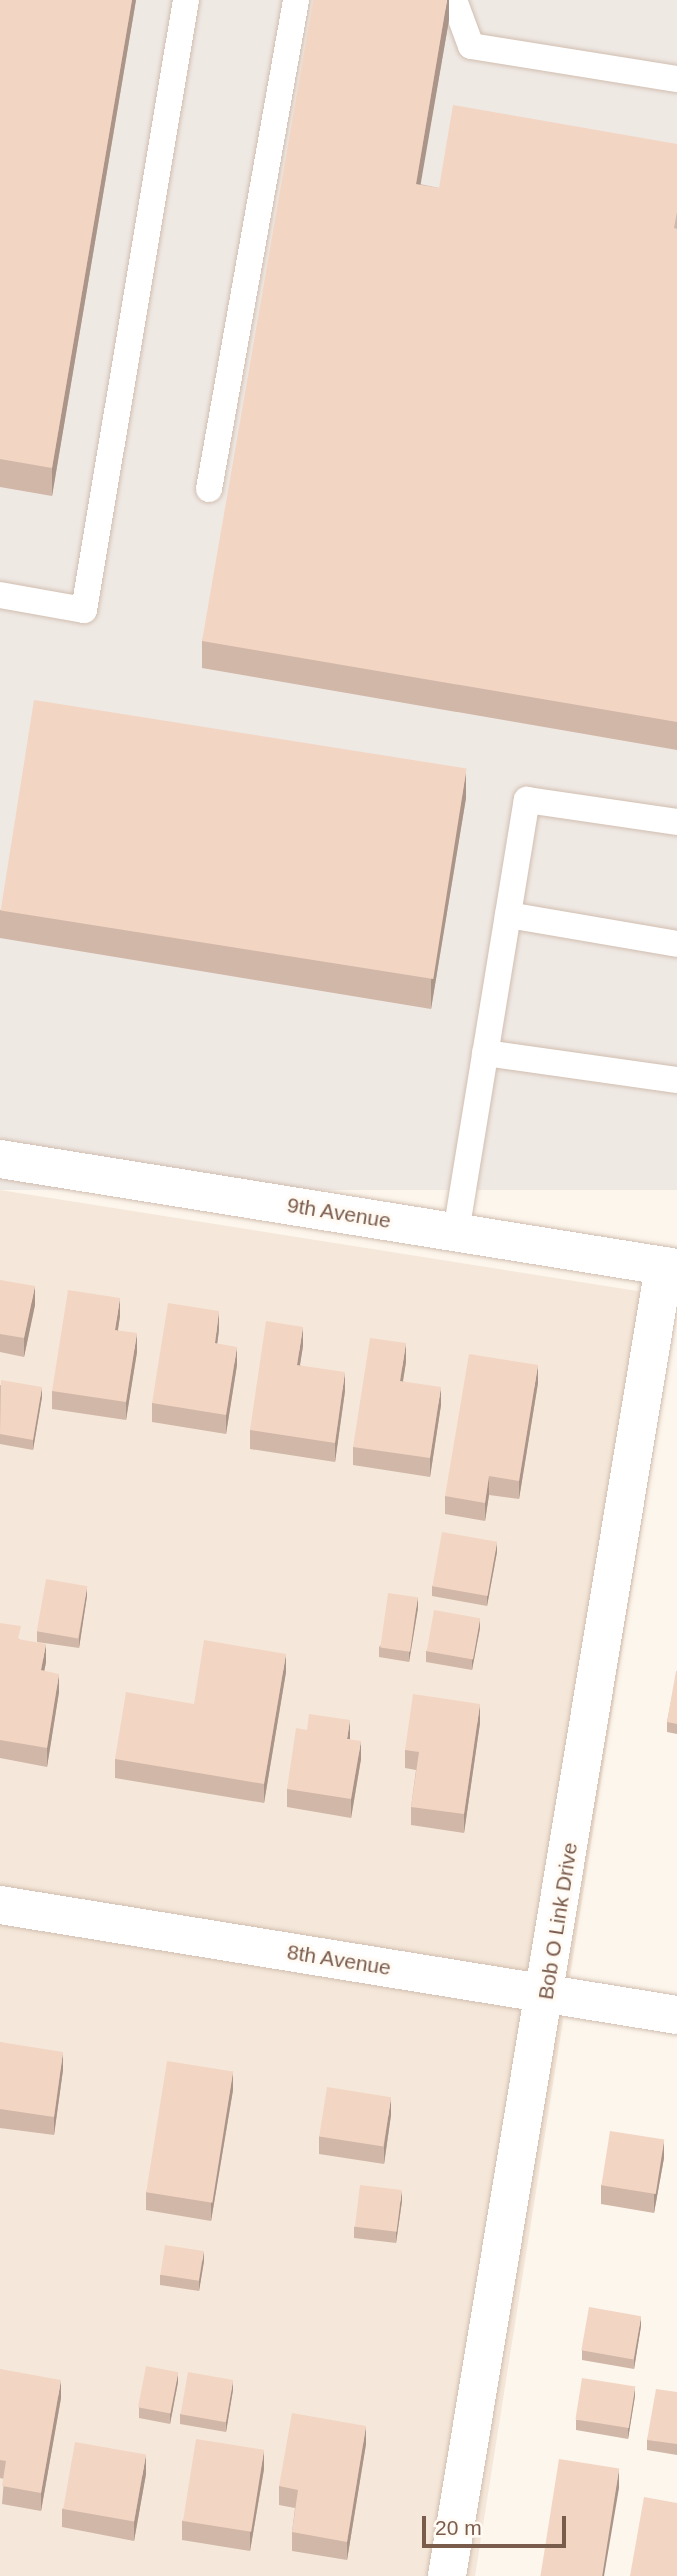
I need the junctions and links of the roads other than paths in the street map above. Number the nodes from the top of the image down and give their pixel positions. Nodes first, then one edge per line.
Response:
1 (186, 0) edge
2 (296, 0) edge
3 (454, 0) edge
4 (677, 79) edge
5 (209, 489) dead end
6 (0, 595) edge
7 (677, 822) edge
8 (508, 915) junction
9 (677, 944) edge
10 (485, 1053) junction
11 (677, 1080) edge
12 (0, 1159) edge
13 (456, 1232) junction
14 (671, 1267) edge
15 (0, 1905) edge
16 (546, 1994) junction
17 (677, 2015) edge
18 (447, 2576) edge

1 - 6 lane
2 - 5 lane
3 - 4 lane
7 - 8 lane
8 - 9 lane
8 - 10 lane
10 - 11 lane
10 - 13 lane
12 - 13 street, 9th Avenue
13 - 14 street, 9th Avenue
14 - 16 street, Bob O Link Drive
15 - 16 street, 8th Avenue
16 - 17 street, 8th Avenue
16 - 18 street, Bob O Link Drive

